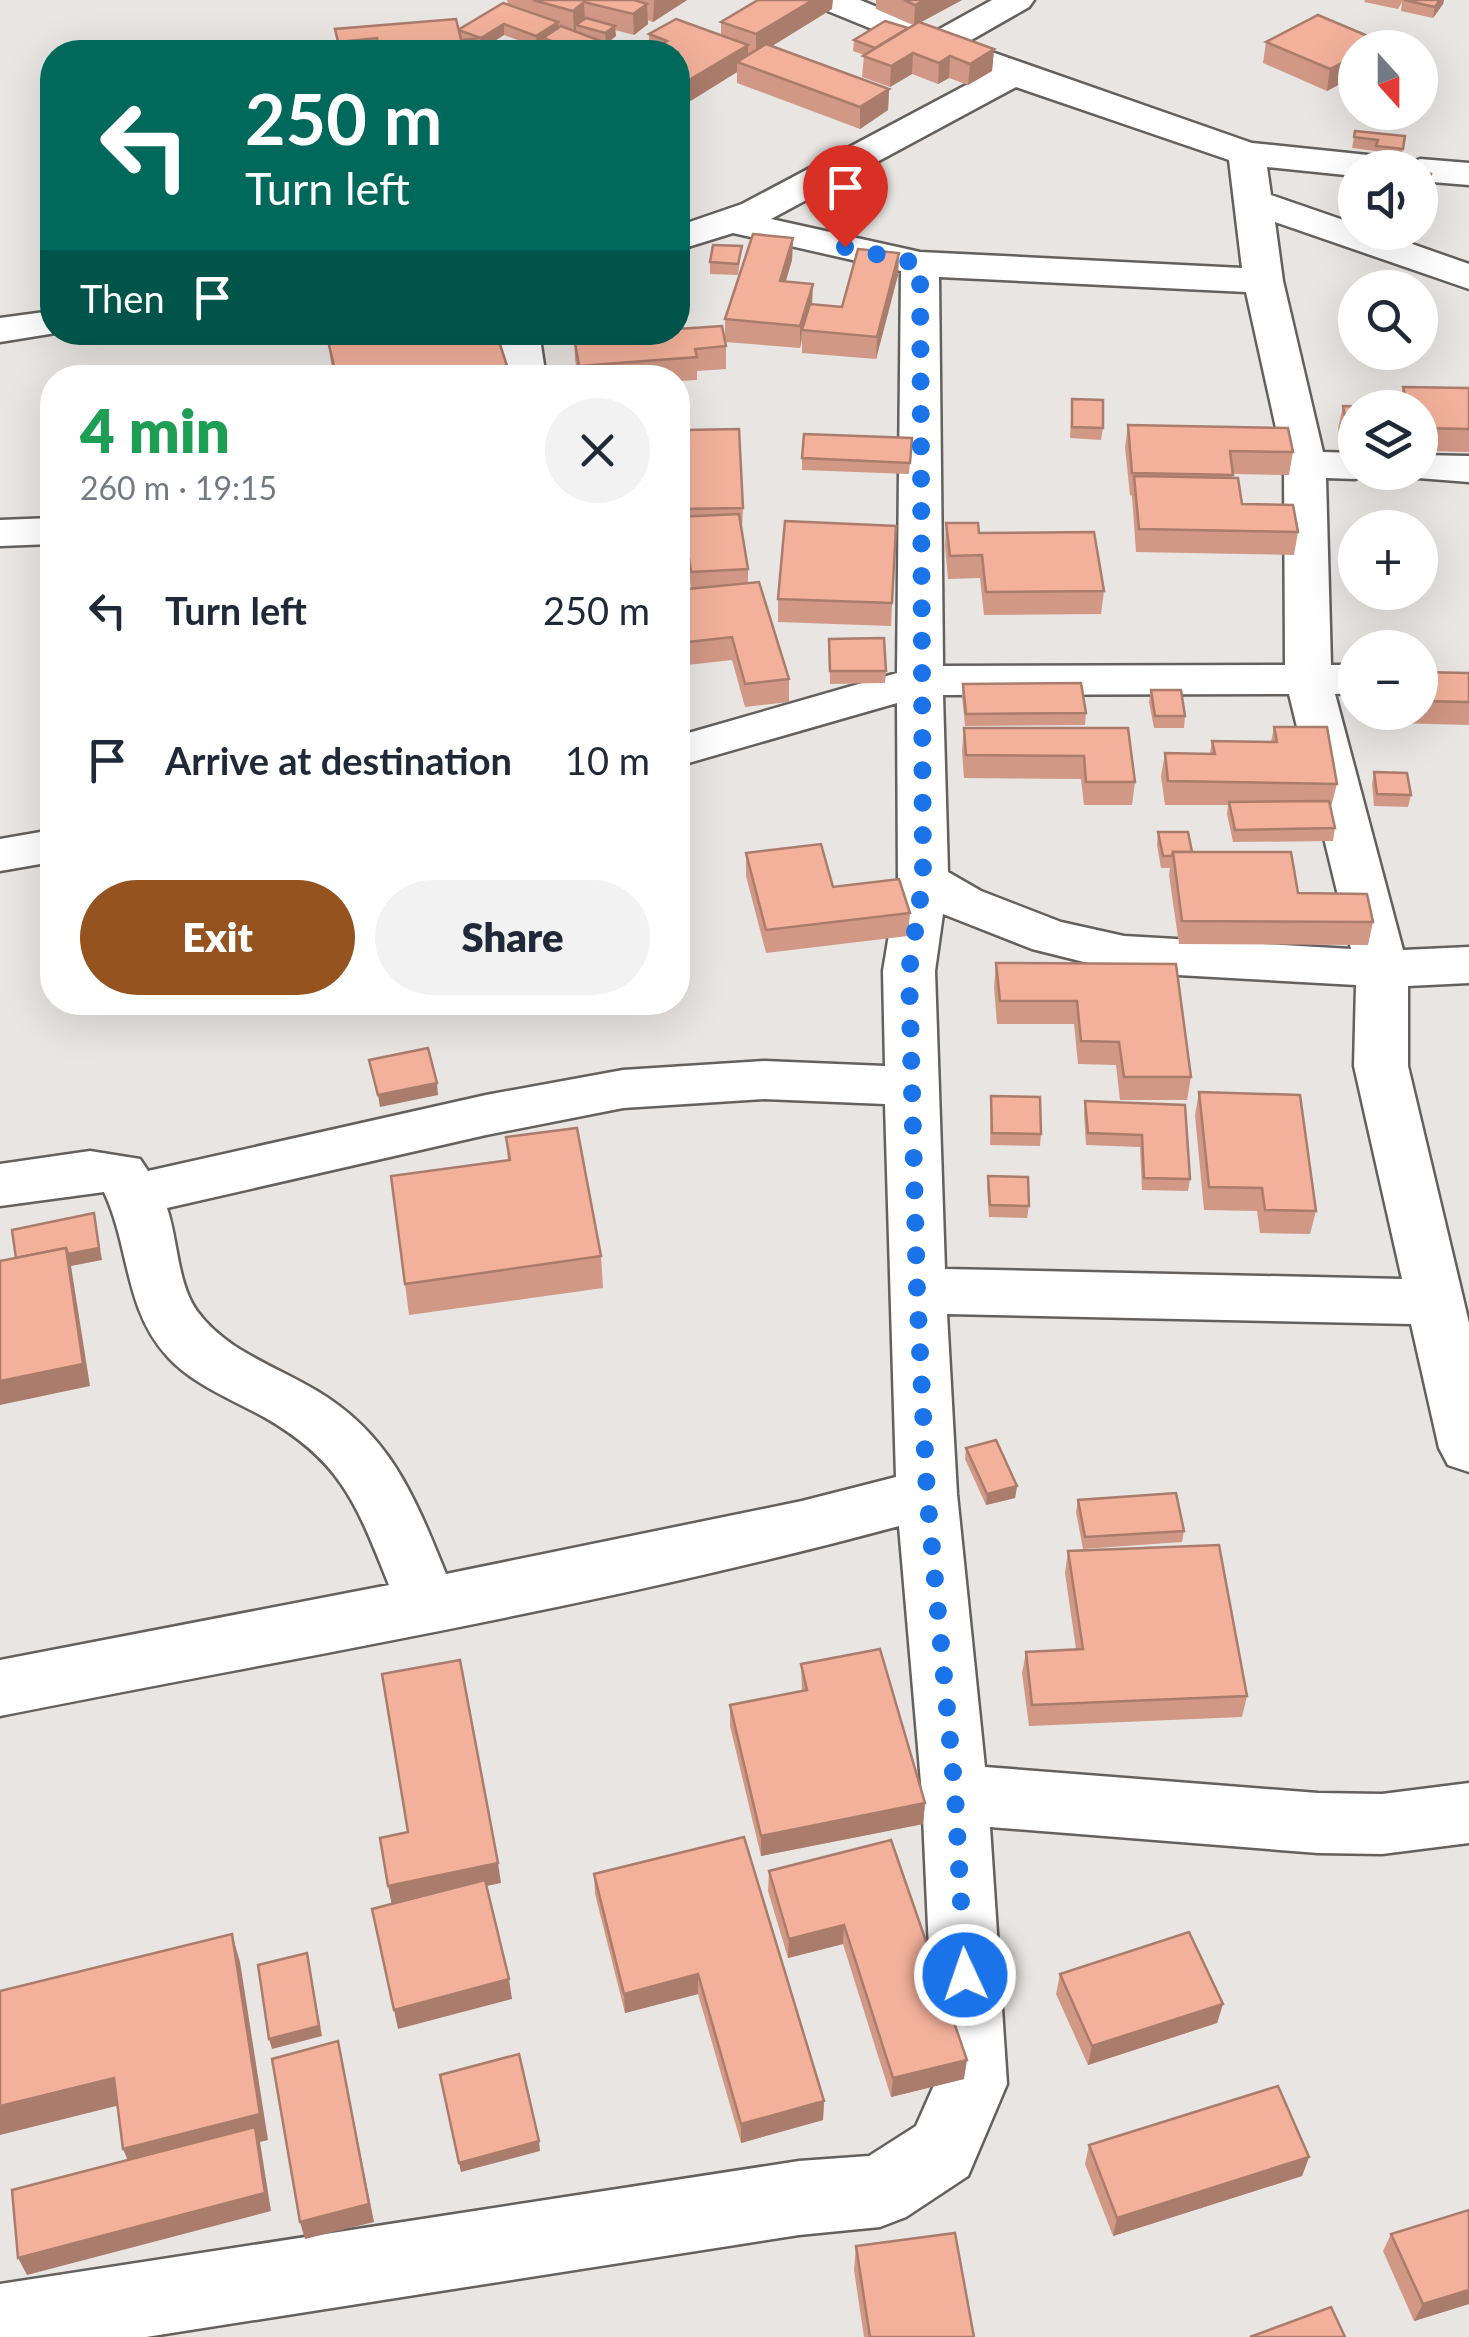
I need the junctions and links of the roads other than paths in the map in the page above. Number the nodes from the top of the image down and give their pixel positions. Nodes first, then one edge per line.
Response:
1 (830, 0) edge
2 (1017, 0) edge
3 (938, 44) junction
4 (1012, 74) junction
5 (1247, 154) junction
6 (1338, 163) edge
7 (1438, 171) edge
8 (1469, 174) edge
9 (1251, 201) junction
10 (732, 221) junction
11 (690, 234) edge
12 (920, 264) junction
13 (1469, 277) edge
14 (1263, 281) junction
15 (40, 325) edge
16 (0, 330) edge
17 (1305, 464) junction
18 (1338, 465) edge
19 (1438, 468) edge
20 (1469, 469) edge
21 (40, 532) edge
22 (0, 533) edge
23 (1308, 678) junction
24 (1338, 679) edge
25 (920, 681) junction
26 (690, 748) edge
27 (40, 848) edge
28 (0, 855) edge
29 (923, 880) junction
30 (1469, 965) edge
31 (1382, 969) junction
32 (912, 1086) junction
33 (0, 1184) edge
34 (138, 1194) junction
35 (917, 1290) junction
36 (1436, 1302) junction
37 (1469, 1448) edge
38 (927, 1494) junction
39 (427, 1602) junction
40 (0, 1688) edge
41 (955, 1794) junction
42 (1469, 1812) edge
43 (0, 2322) edge

1 - 3 street
2 - 3 street
3 - 4 street
4 - 5 street
4 - 10 street
5 - 6 street
5 - 9 street
7 - 8 street
9 - 13 street
9 - 14 street
10 - 11 street
10 - 12 street
12 - 14 street
12 - 25 street
14 - 17 street
15 - 16 street
17 - 18 street
17 - 23 street
19 - 20 street
21 - 22 street
23 - 24 street
23 - 25 street
23 - 31 street
25 - 26 street
25 - 29 street
27 - 28 street
29 - 31 street
29 - 32 street
30 - 31 street
31 - 36 street
32 - 34 street
32 - 35 street
33 - 34 street
34 - 39 street
35 - 36 street
35 - 38 street
36 - 37 street
38 - 39 street
38 - 41 street
39 - 40 street
41 - 42 street
41 - 43 street

